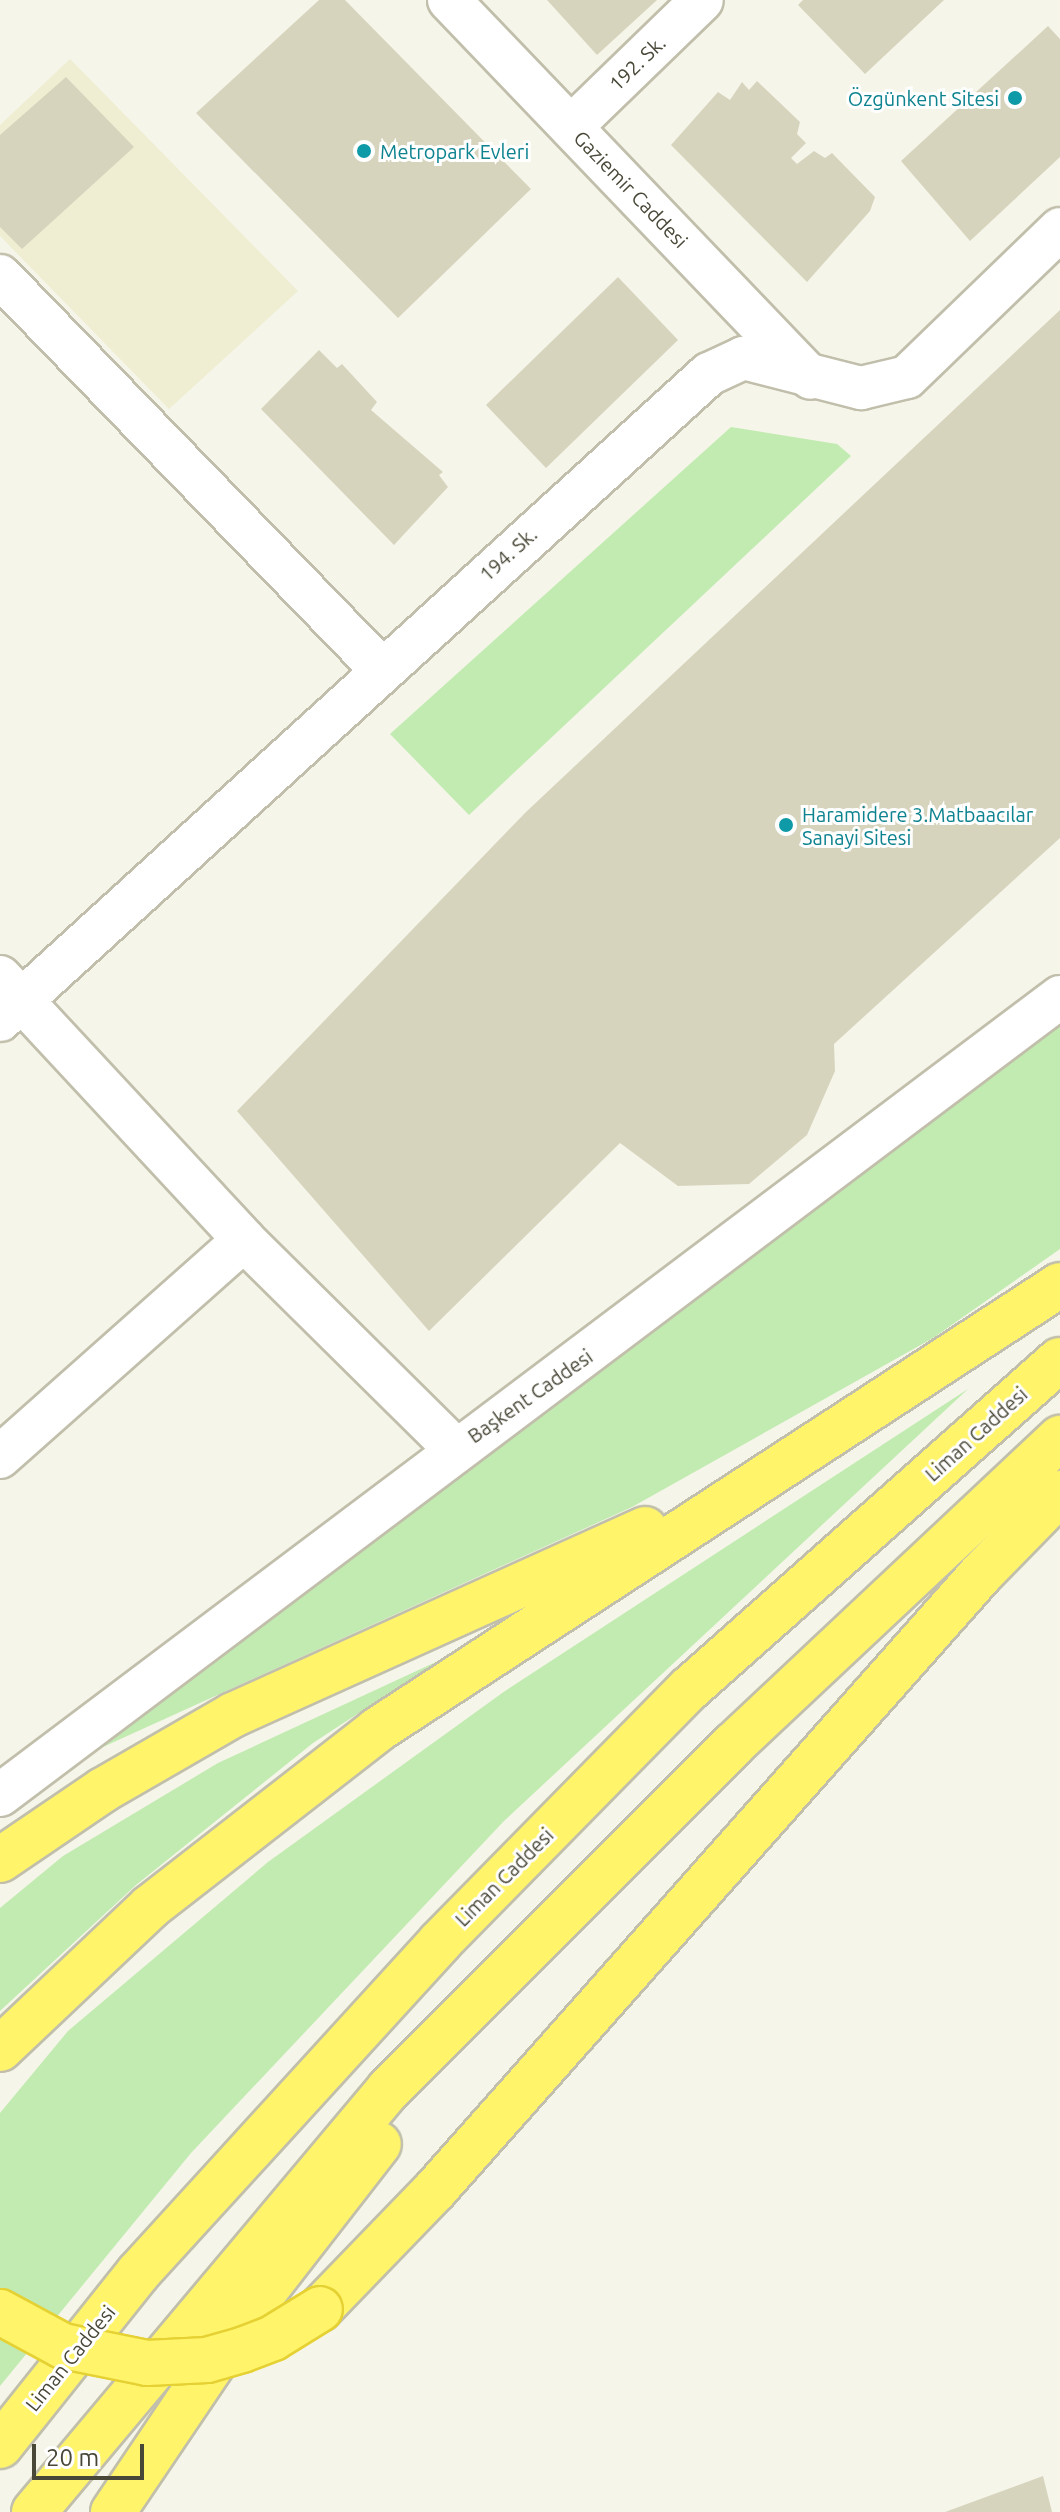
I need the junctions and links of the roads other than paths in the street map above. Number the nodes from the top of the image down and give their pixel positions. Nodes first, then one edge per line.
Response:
1 (449, 0) edge
2 (702, 0) edge
3 (571, 127) junction
4 (1060, 229) edge
5 (0, 276) edge
6 (811, 378) junction
7 (381, 669) junction
8 (1060, 997) edge
9 (7, 999) edge
10 (244, 1240) junction
11 (1060, 1285) edge
12 (1060, 1360) edge
13 (1060, 1438) edge
14 (455, 1449) junction
15 (0, 1457) edge
16 (758, 1481) junction
17 (1060, 1493) edge
18 (0, 1795) edge
19 (0, 1860) edge
20 (503, 1974) junction
21 (0, 2049) edge
22 (0, 2312) edge
23 (0, 2446) edge
24 (34, 2512) edge
25 (113, 2512) edge

1 - 3 street, Gaziemir Caddesi
2 - 3 street, 192. Sk.
3 - 6 street, Gaziemir Caddesi
4 - 6 street, 194. Sk.
5 - 7 street
6 - 7 street, 194. Sk.
7 - 9 street, 194. Sk.
8 - 14 street, Başkent Caddesi
9 - 10 street
10 - 14 street
10 - 15 street
11 - 16 highway
12 - 23 highway, Liman Caddesi
13 - 20 highway
14 - 18 street, Başkent Caddesi
16 - 19 highway
16 - 21 highway
17 - 22 highway, bridge
20 - 24 highway
20 - 25 highway

